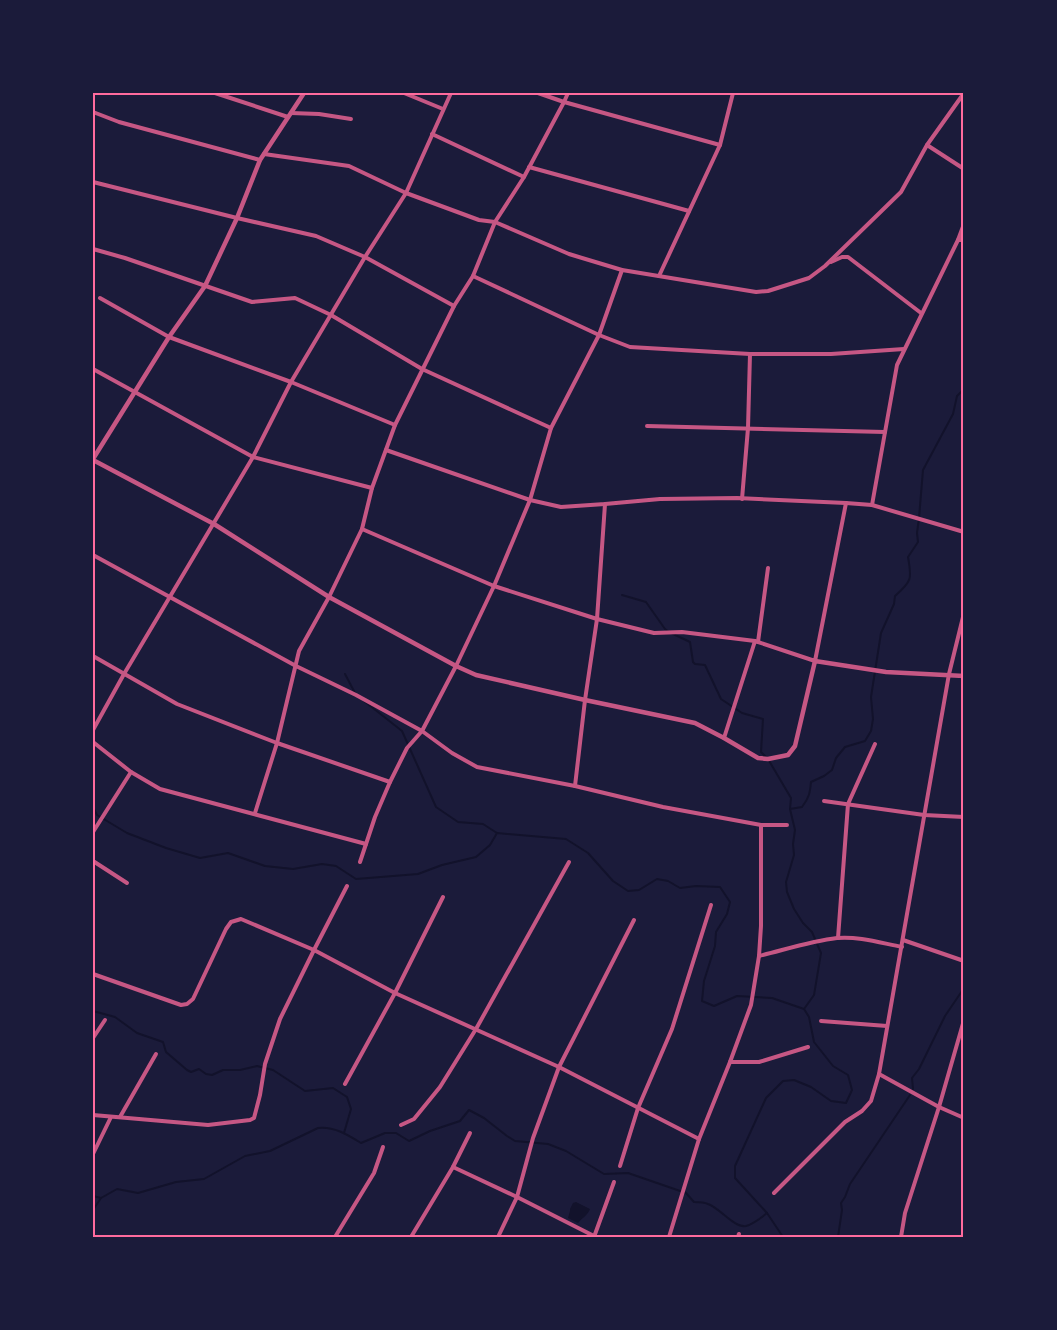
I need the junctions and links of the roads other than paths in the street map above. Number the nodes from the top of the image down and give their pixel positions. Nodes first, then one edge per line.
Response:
1 (215, 93) edge
2 (304, 93) edge
3 (404, 93) edge
4 (451, 93) edge
5 (538, 93) edge
6 (568, 93) edge
7 (732, 93) edge
8 (964, 93) edge
9 (564, 102) junction
10 (443, 109) junction
11 (93, 112) edge
12 (290, 115) junction
13 (351, 119) dead end
14 (432, 135) junction
15 (720, 145) junction
16 (927, 145) junction
17 (264, 154) junction
18 (260, 160) junction
19 (528, 167) junction
20 (964, 169) edge
21 (524, 177) junction
22 (93, 182) edge
23 (406, 193) junction
24 (689, 211) junction
25 (237, 218) junction
26 (495, 222) junction
27 (964, 224) edge
28 (958, 240) junction
29 (964, 240) edge
30 (93, 249) edge
31 (364, 257) junction
32 (825, 266) junction
33 (622, 270) junction
34 (473, 276) junction
35 (659, 276) junction
36 (205, 286) junction
37 (99, 298) dead end
38 (454, 306) junction
39 (921, 313) junction
40 (331, 315) junction
41 (599, 335) junction
42 (169, 337) junction
43 (904, 349) junction
44 (750, 354) junction
45 (93, 369) edge
46 (422, 369) junction
47 (291, 381) junction
48 (135, 391) junction
49 (395, 425) junction
50 (647, 426) dead end
51 (551, 428) junction
52 (747, 428) junction
53 (885, 432) junction
54 (386, 450) junction
55 (254, 457) junction
56 (93, 459) edge
57 (372, 488) junction
58 (742, 499) junction
59 (530, 500) junction
60 (846, 503) junction
61 (605, 504) junction
62 (872, 505) junction
63 (214, 524) junction
64 (362, 529) junction
65 (964, 532) edge
66 (93, 555) edge
67 (768, 568) dead end
68 (494, 586) junction
69 (169, 597) junction
70 (329, 597) junction
71 (964, 613) edge
72 (597, 619) junction
73 (757, 641) junction
74 (93, 656) edge
75 (815, 661) junction
76 (296, 666) junction
77 (456, 666) junction
78 (123, 674) junction
79 (949, 674) junction
80 (964, 676) edge
81 (585, 700) junction
82 (93, 730) edge
83 (422, 731) junction
84 (724, 738) junction
85 (93, 742) edge
86 (277, 743) junction
87 (874, 744) dead end
88 (131, 772) junction
89 (390, 782) junction
90 (575, 786) junction
91 (824, 801) dead end
92 (848, 804) junction
93 (255, 813) junction
94 (924, 815) junction
95 (964, 817) edge
96 (761, 825) junction
97 (787, 825) dead end
98 (93, 832) edge
99 (366, 844) junction
100 (93, 861) edge
101 (360, 862) dead end
102 (569, 862) dead end
103 (127, 883) dead end
104 (347, 886) dead end
105 (443, 897) dead end
106 (711, 905) dead end
107 (633, 920) dead end
108 (838, 938) junction
109 (903, 940) junction
110 (902, 947) junction
111 (314, 950) junction
112 (759, 956) junction
113 (964, 961) edge
114 (93, 974) edge
115 (395, 993) junction
116 (105, 1020) dead end
117 (964, 1020) edge
118 (821, 1021) dead end
119 (887, 1026) junction
120 (476, 1029) junction
121 (93, 1038) edge
122 (808, 1047) dead end
123 (156, 1054) dead end
124 (730, 1062) junction
125 (559, 1067) junction
126 (879, 1074) junction
127 (345, 1084) dead end
128 (939, 1107) junction
129 (638, 1108) junction
130 (93, 1115) edge
131 (111, 1117) junction
132 (120, 1117) junction
133 (964, 1118) edge
134 (401, 1125) dead end
135 (470, 1133) dead end
136 (699, 1139) junction
137 (383, 1146) dead end
138 (93, 1154) edge
139 (620, 1166) dead end
140 (453, 1167) junction
141 (614, 1182) dead end
142 (774, 1193) dead end
143 (518, 1197) junction
144 (335, 1237) edge
145 (411, 1237) edge
146 (498, 1237) edge
147 (595, 1237) edge
148 (669, 1237) edge
149 (901, 1237) edge

1 - 12 street
2 - 12 street
3 - 10 street
4 - 10 street
5 - 9 street
6 - 9 street
7 - 15 street
8 - 16 street
9 - 15 street
9 - 19 street
10 - 14 street
11 - 18 street
12 - 13 street
12 - 17 street
14 - 21 street
14 - 23 street
15 - 24 street
16 - 20 street
16 - 32 street
17 - 18 street
17 - 23 street
18 - 25 street
19 - 21 street
19 - 24 street
21 - 26 street
22 - 25 street
23 - 26 street
23 - 31 street
24 - 35 street
25 - 31 street
25 - 36 street
26 - 33 street
26 - 34 street
27 - 28 street
28 - 29 street
28 - 39 street
30 - 36 street
31 - 38 street
31 - 40 street
32 - 35 street
32 - 39 street
33 - 35 street
33 - 41 street
34 - 38 street
34 - 41 street
36 - 40 street
36 - 42 street
37 - 42 street
38 - 46 street
39 - 43 street
40 - 46 street
40 - 47 street
41 - 44 street
41 - 51 street
42 - 47 street
42 - 48 street
43 - 44 street
43 - 53 street
44 - 52 street
45 - 48 street
46 - 49 street
46 - 51 street
47 - 49 street
47 - 55 street
48 - 55 street
48 - 56 street
49 - 54 street
50 - 52 street
51 - 59 street
52 - 53 street
52 - 58 street
53 - 62 street
54 - 57 street
54 - 59 street
55 - 57 street
55 - 63 street
56 - 63 street
57 - 64 street
58 - 60 street
58 - 61 street
59 - 61 street
59 - 68 street
60 - 62 street
60 - 75 street
61 - 72 street
62 - 65 street
63 - 69 street
63 - 70 street
64 - 68 street
64 - 70 street
66 - 69 street
67 - 73 street
68 - 72 street
68 - 77 street
69 - 76 street
69 - 78 street
70 - 76 street
70 - 77 street
71 - 79 street
72 - 73 street
72 - 81 street
73 - 75 street
73 - 84 street
74 - 78 street
75 - 79 street
75 - 84 street
76 - 83 street
76 - 86 street
77 - 81 street
77 - 83 street
78 - 82 street
78 - 86 street
79 - 80 street
79 - 94 street
81 - 84 street
81 - 90 street
83 - 89 street
83 - 90 street
85 - 88 street
86 - 89 street
86 - 93 street
87 - 92 street
88 - 93 street
88 - 98 street
89 - 99 street
90 - 96 street
91 - 92 street
92 - 94 street
92 - 108 street
93 - 99 street
94 - 95 street
94 - 109 street
96 - 97 street
96 - 112 street
99 - 101 street
100 - 103 street
102 - 120 street
104 - 111 street
105 - 115 street
106 - 129 street
107 - 125 street
108 - 110 street
108 - 112 street
109 - 110 street
109 - 113 street
110 - 119 street
111 - 114 street
111 - 115 street
111 - 132 street
112 - 124 street
115 - 120 street
115 - 127 street
116 - 121 street
117 - 128 street
118 - 119 street
119 - 126 street
120 - 125 street
120 - 134 street
122 - 124 street
123 - 132 street
124 - 136 street
125 - 129 street
125 - 143 street
126 - 128 street
126 - 142 street
128 - 133 street
128 - 149 street
129 - 136 street
129 - 139 street
130 - 131 street
131 - 132 street
131 - 138 street
135 - 140 street
136 - 148 street
137 - 144 street
140 - 143 street
140 - 145 street
141 - 147 street
143 - 146 street
143 - 147 street

